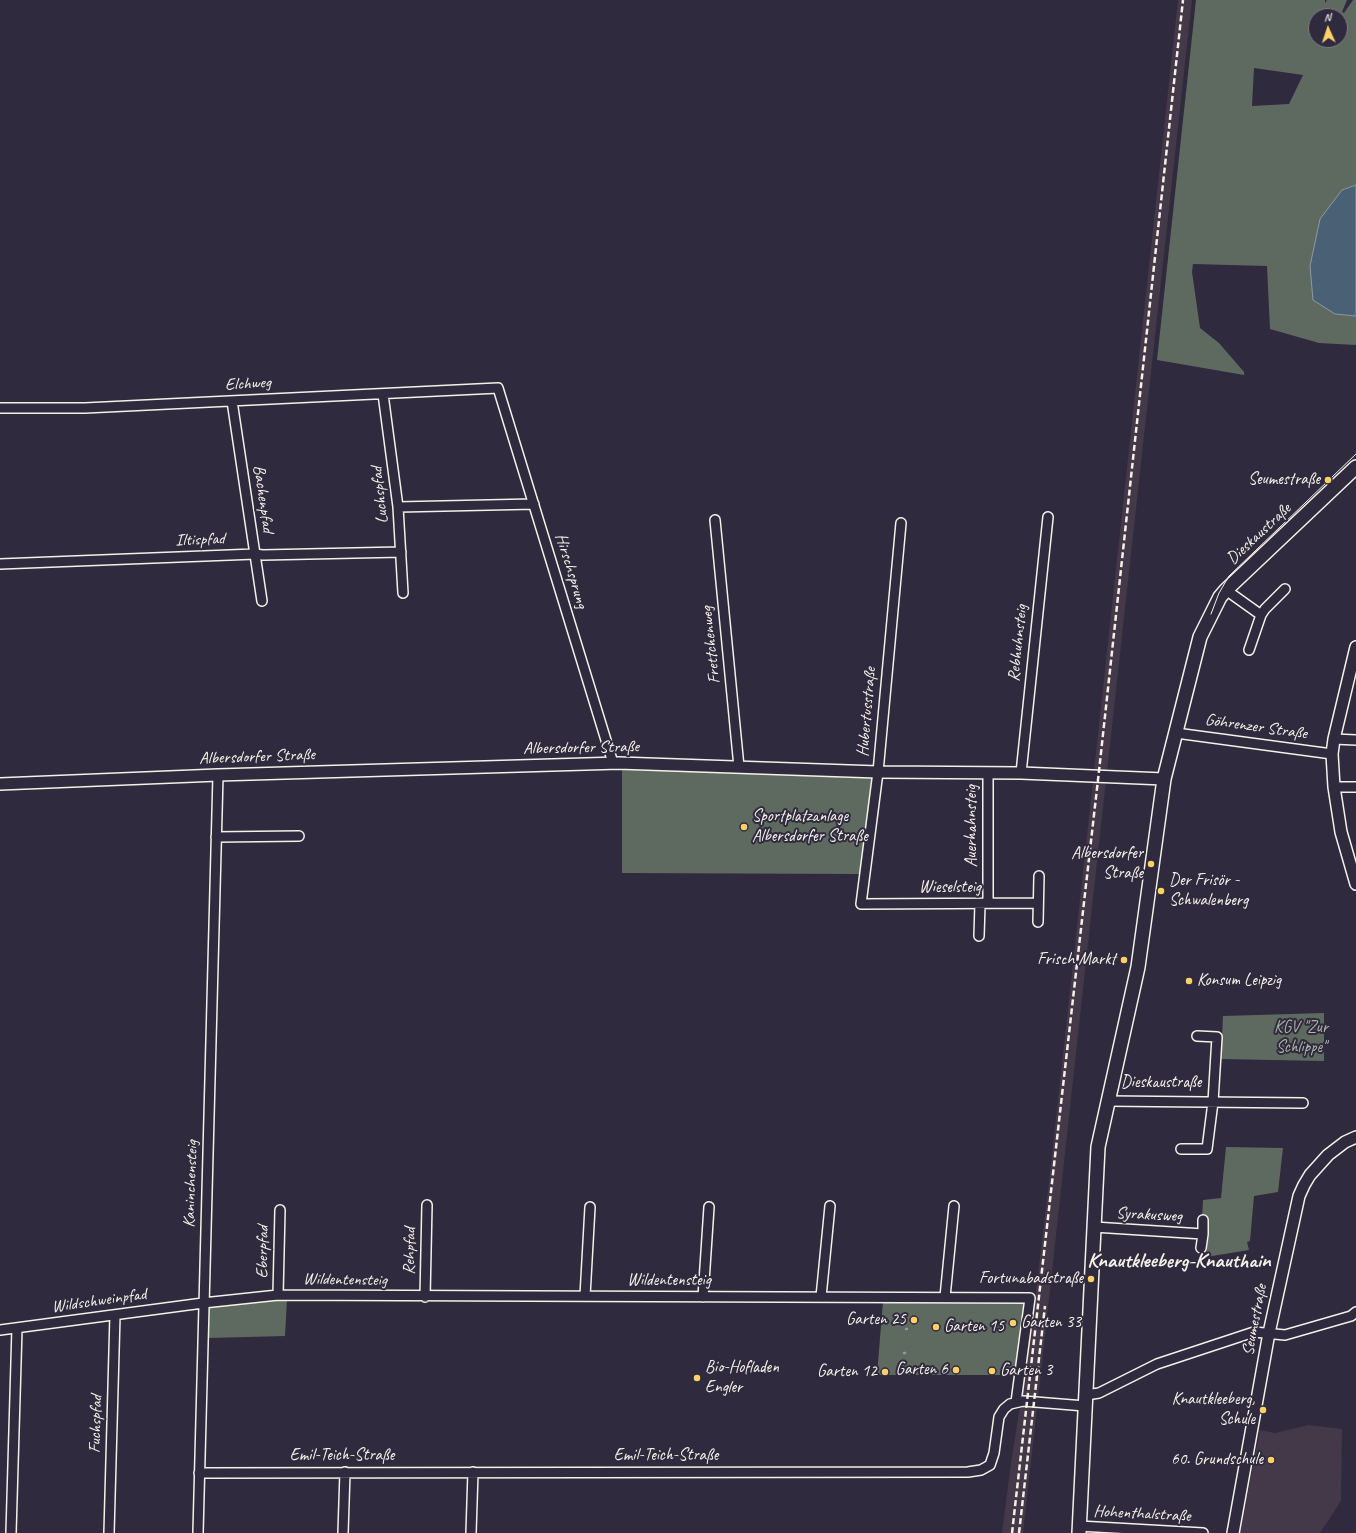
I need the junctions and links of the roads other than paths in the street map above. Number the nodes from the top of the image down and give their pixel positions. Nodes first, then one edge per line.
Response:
1 (498, 388) joint
2 (383, 394) junction
3 (232, 401) junction
4 (0, 408) edge
5 (1356, 467) edge
6 (534, 504) junction
7 (398, 507) junction
8 (1048, 516) dead end
9 (715, 520) dead end
10 (901, 523) dead end
11 (401, 552) junction
12 (255, 554) junction
13 (0, 564) edge
14 (1285, 589) dead end
15 (1226, 590) junction
16 (403, 593) dead end
17 (262, 601) dead end
18 (1261, 615) junction
19 (1356, 647) edge
20 (1249, 650) dead end
21 (1176, 733) junction
22 (1334, 739) junction
23 (1356, 740) edge
24 (1332, 754) junction
25 (613, 763) junction
26 (739, 766) junction
27 (878, 772) junction
28 (988, 773) junction
29 (1021, 774) junction
30 (218, 775) junction
31 (1164, 779) junction
32 (0, 784) edge
33 (1334, 787) junction
34 (1356, 787) edge
35 (299, 836) dead end
36 (216, 837) junction
37 (1039, 876) dead end
38 (1356, 884) edge
39 (1038, 903) junction
40 (861, 904) joint
41 (984, 904) junction
42 (1038, 922) dead end
43 (980, 936) dead end
44 (1197, 1036) dead end
45 (1108, 1101) junction
46 (1213, 1102) junction
47 (1303, 1102) dead end
48 (1356, 1137) edge
49 (1181, 1149) dead end
50 (426, 1205) dead end
51 (830, 1206) dead end
52 (954, 1206) dead end
53 (590, 1207) dead end
54 (709, 1207) dead end
55 (280, 1210) dead end
56 (1203, 1220) dead end
57 (1094, 1227) junction
58 (1202, 1234) junction
59 (1201, 1248) dead end
60 (278, 1295) junction
61 (585, 1296) junction
62 (425, 1297) junction
63 (703, 1297) junction
64 (821, 1297) junction
65 (945, 1297) junction
66 (203, 1303) junction
67 (1356, 1312) edge
68 (115, 1315) junction
69 (17, 1328) junction
70 (0, 1330) edge
71 (1269, 1333) junction
72 (1085, 1401) junction
73 (1016, 1402) junction
74 (345, 1472) junction
75 (473, 1472) junction
76 (199, 1473) junction
77 (1079, 1530) edge
78 (11, 1533) edge
79 (109, 1533) edge
80 (198, 1533) edge
81 (343, 1533) edge
82 (471, 1533) edge
83 (1203, 1533) edge
84 (1233, 1533) edge

1 - 2 street, Elchweg
1 - 6 street, Hirschsprung
2 - 3 street, Elchweg
2 - 7 street, Luchspfad
3 - 4 street, Elchweg
3 - 12 street, Bachenpfad
5 - 15 main road, Dieskaustraße
6 - 7 street
6 - 25 street, Hirschsprung
7 - 11 street, Luchspfad
8 - 29 street, Rebhuhnsteig
9 - 26 street, Frettchenweg
10 - 27 street, Hubertusstraße
11 - 12 street, Iltispfad
11 - 16 street, Luchspfad
12 - 13 street, Iltispfad
12 - 17 street, Bachenpfad
14 - 18 street
15 - 18 street
15 - 21 main road, Dieskaustraße
18 - 20 street
19 - 22 street
21 - 24 street, Göhrenzer Straße
21 - 31 main road, Dieskaustraße
22 - 23 street
22 - 24 street
24 - 33 street
25 - 26 street, Albersdorfer Straße
25 - 30 street, Albersdorfer Straße
26 - 27 street, Albersdorfer Straße
27 - 28 street, Albersdorfer Straße
27 - 40 street, Hubertusstraße
28 - 29 street, Albersdorfer Straße
28 - 41 street, Auerhahnsteig
29 - 31 street, Albersdorfer Straße
30 - 32 street, Albersdorfer Straße
30 - 36 street, Kaninchensteig
31 - 45 main road, Dieskaustraße
33 - 34 street
33 - 38 street
35 - 36 street
36 - 66 street, Kaninchensteig
37 - 39 street
39 - 41 street, Wieselsteig
39 - 42 street
40 - 41 street, Wieselsteig
41 - 43 street, Auerhahnsteig
44 - 46 street, Dieskaustraße
45 - 46 street, Dieskaustraße
45 - 57 main road, Dieskaustraße
46 - 47 street, Dieskaustraße
46 - 49 street, Dieskaustraße
48 - 71 street, Seumestraße
50 - 62 street, Rehpfad
51 - 64 street
52 - 65 street
53 - 61 street
54 - 63 street
55 - 60 street, Eberpfad
56 - 58 street, Syrakusweg
57 - 58 street, Syrakusweg
57 - 72 main road, Dieskaustraße
58 - 59 street, Syrakusweg
60 - 62 street, Wildentensteig
60 - 66 street, Wildentensteig
61 - 62 street, Wildentensteig
61 - 63 street, Wildentensteig
63 - 64 street, Wildentensteig
64 - 65 street, Wildentensteig
65 - 73 street, Wildentensteig
66 - 68 street, Wildschweinpfad
66 - 76 street, Kaninchensteig
67 - 71 street
68 - 69 street, Wildschweinpfad
68 - 79 street, Fuchspfad
69 - 70 street, Wildschweinpfad
69 - 78 street
71 - 72 street
71 - 84 street, Seumestraße
72 - 73 street
72 - 77 main road, Dieskaustraße
73 - 75 street, Emil-Teich-Straße
74 - 75 street, Emil-Teich-Straße
74 - 76 street, Emil-Teich-Straße
74 - 81 street
75 - 82 street
76 - 80 street, Kaninchensteig
77 - 83 street, Hohenthalstraße

